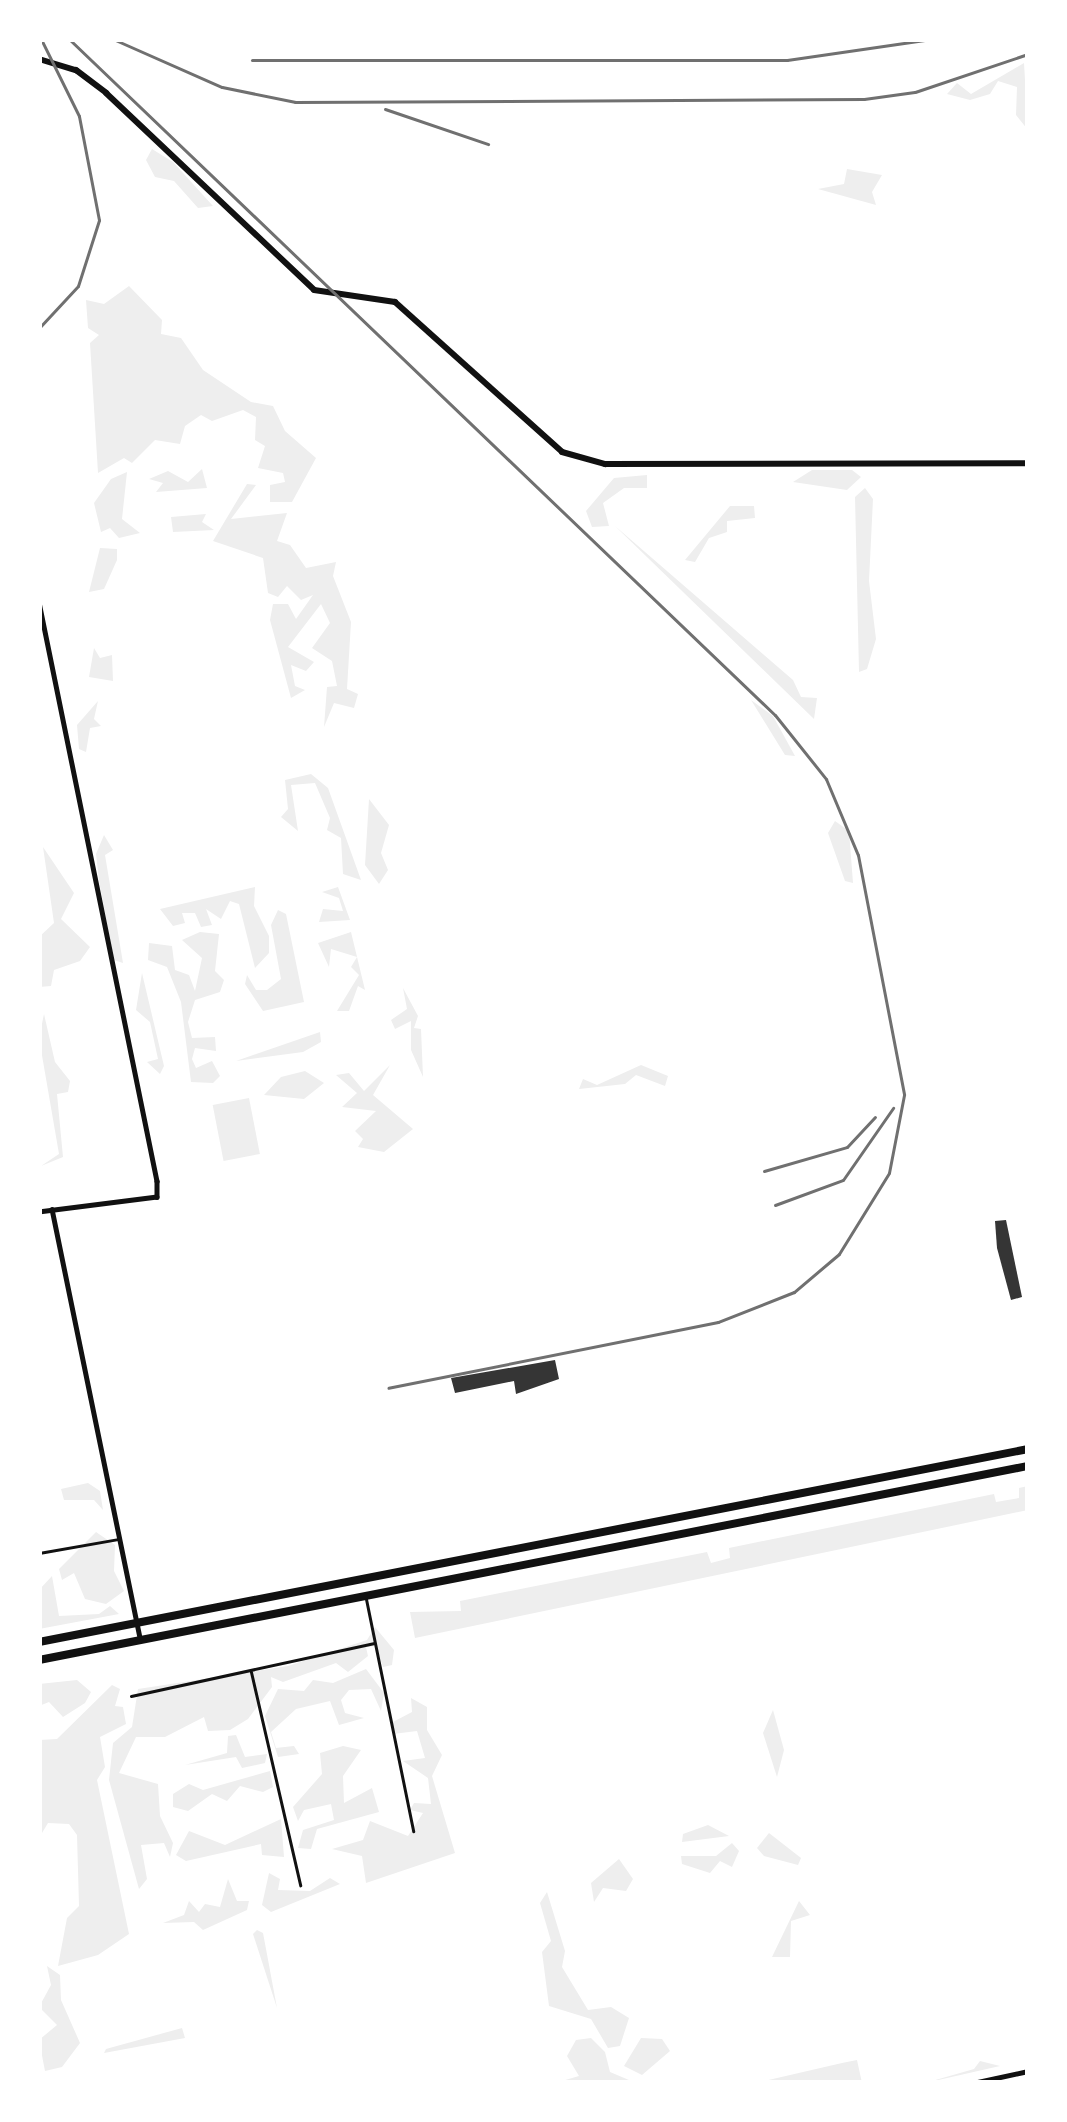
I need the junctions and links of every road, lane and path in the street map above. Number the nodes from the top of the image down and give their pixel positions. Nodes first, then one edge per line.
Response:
1 (39, 58) edge
2 (1028, 463) edge
3 (39, 602) edge
4 (52, 1209) junction
5 (39, 1212) edge
6 (1028, 1449) edge
7 (1028, 1466) edge
8 (120, 1539) junction
9 (39, 1553) edge
10 (366, 1597) junction
11 (137, 1623) junction
12 (140, 1641) junction
13 (39, 1642) edge
14 (374, 1643) junction
15 (39, 1660) edge
16 (250, 1670) junction
17 (131, 1696) dead end
18 (413, 1831) dead end
19 (300, 1885) dead end
20 (1028, 2071) edge
21 (974, 2083) edge

1 - 2 street
3 - 4 street
4 - 5 street
4 - 8 street
6 - 11 main road
7 - 10 main road
8 - 9 lane
8 - 11 street
10 - 12 main road
10 - 14 lane
11 - 12 street
11 - 13 main road
12 - 15 main road
14 - 16 lane
14 - 18 lane
16 - 17 lane
16 - 19 lane
20 - 21 street

